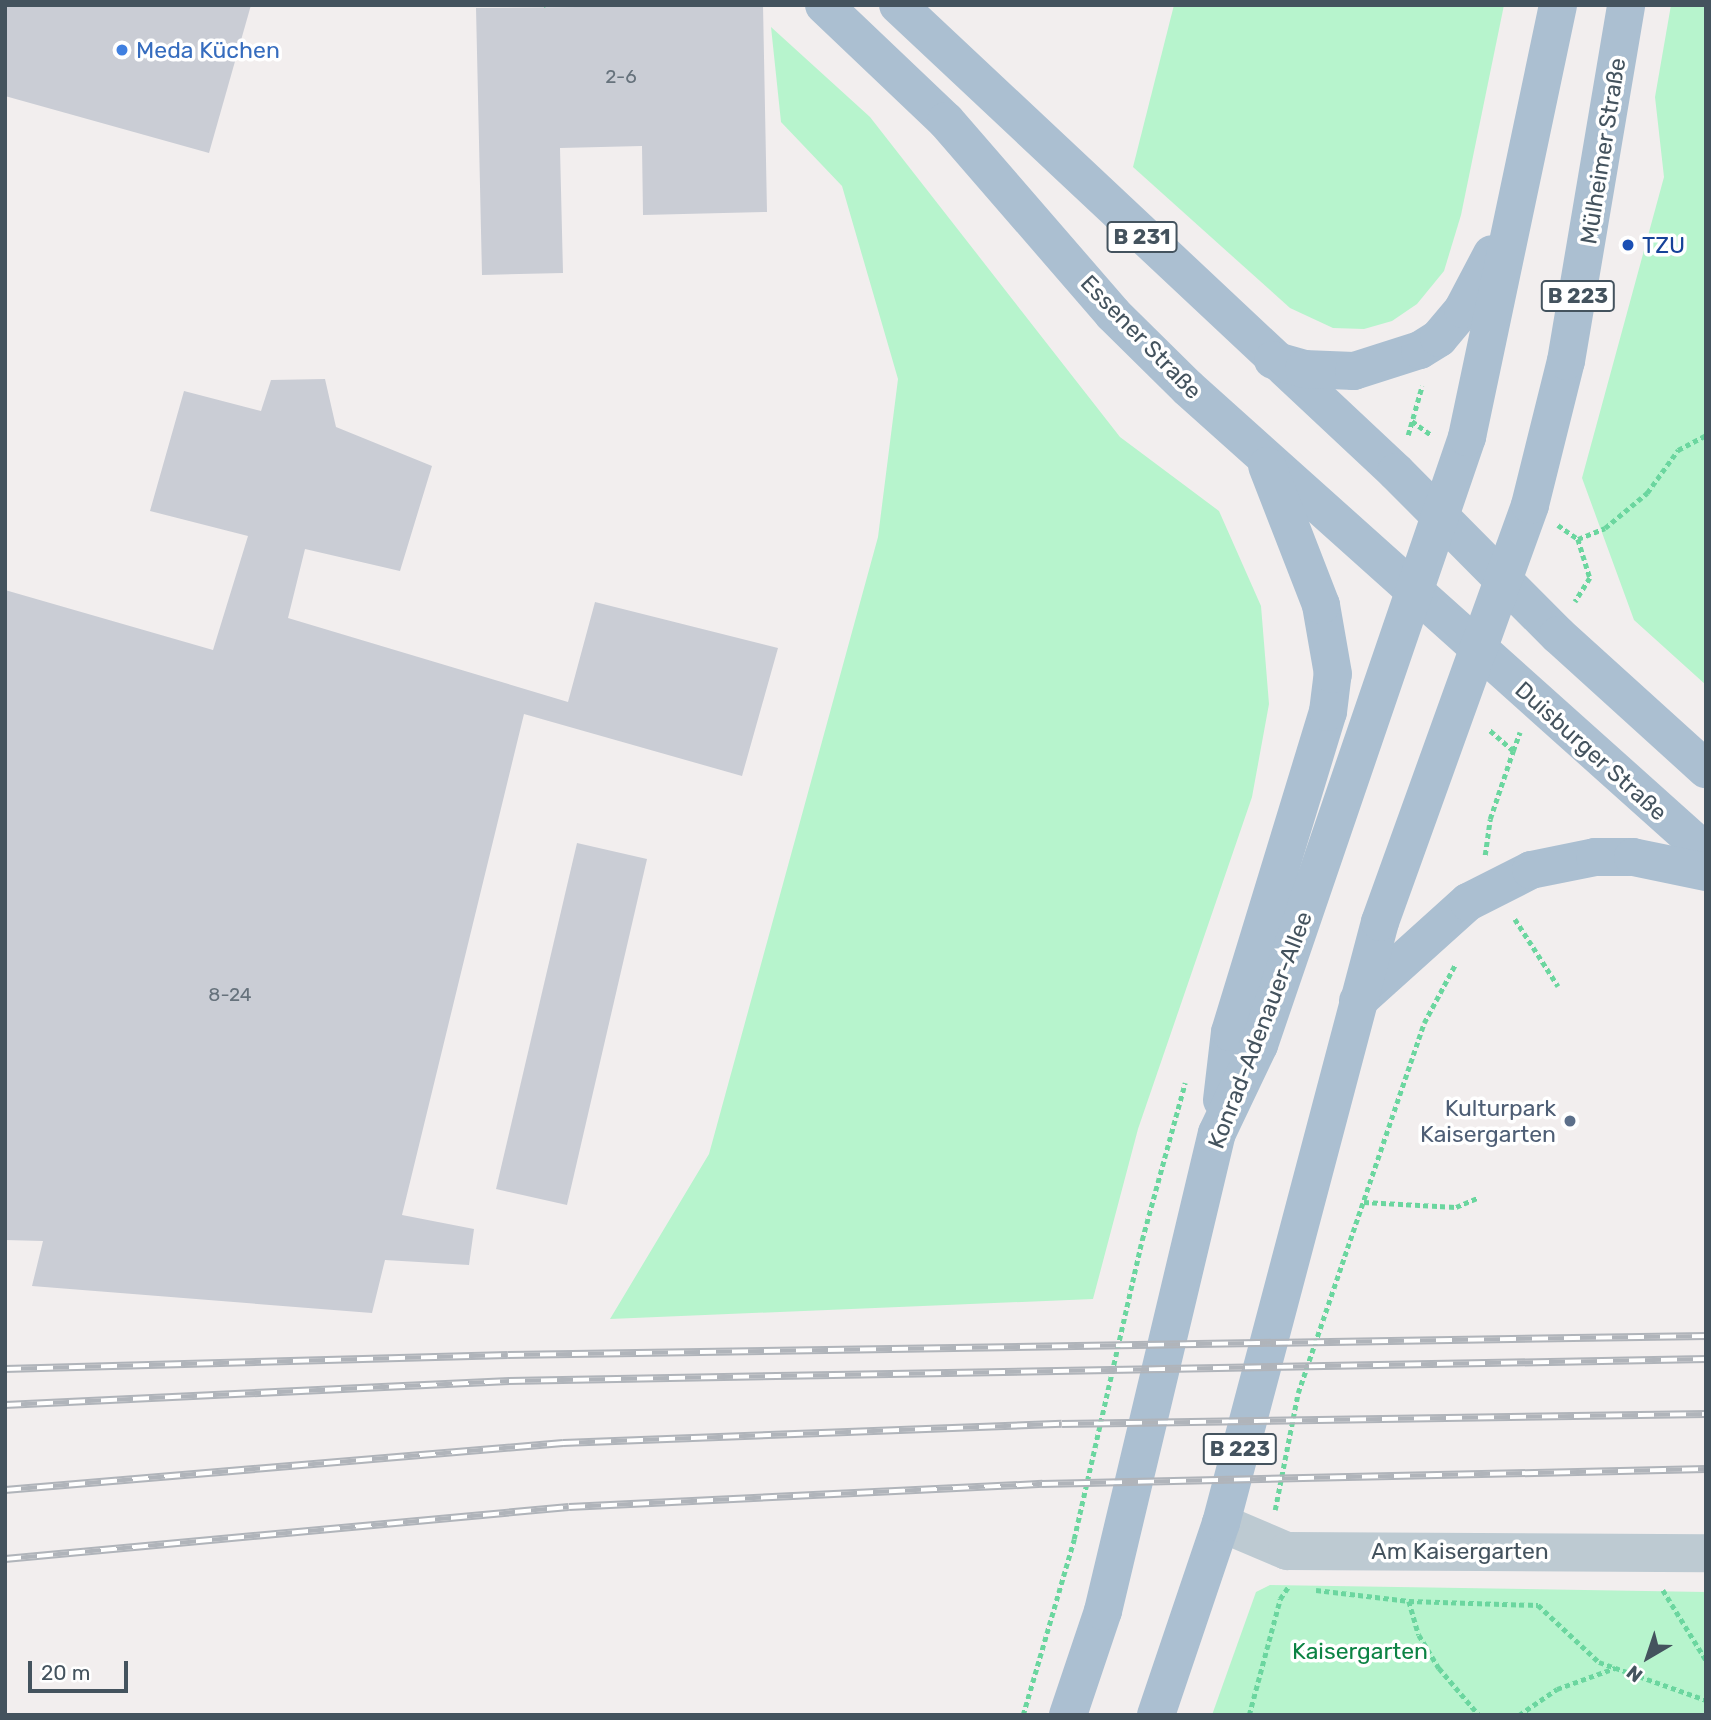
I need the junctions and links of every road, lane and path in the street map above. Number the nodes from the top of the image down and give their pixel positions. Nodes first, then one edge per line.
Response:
1 (824, 5) edge
2 (898, 5) edge
3 (1558, 5) edge
4 (1626, 5) edge
5 (1519, 195) junction
6 (1273, 360) junction
7 (1706, 435) edge
8 (1264, 457) junction
9 (1441, 516) junction
10 (1578, 539) dead end
11 (1505, 582) junction
12 (1413, 591) junction
13 (1478, 650) junction
14 (1706, 769) edge
15 (1706, 852) edge
16 (1706, 872) edge
17 (1508, 908) dead end
18 (1460, 959) dead end
19 (1558, 986) dead end
20 (1359, 1002) junction
21 (1217, 1133) junction
22 (1477, 1198) dead end
23 (1364, 1202) junction
24 (1221, 1523) junction
25 (1267, 1543) junction
26 (1639, 1550) junction
27 (1706, 1553) edge
28 (1278, 1584) dead end
29 (1289, 1586) junction
30 (1409, 1601) junction
31 (1706, 1660) edge
32 (1616, 1668) junction
33 (1706, 1700) edge
34 (1068, 1715) edge
35 (1156, 1715) edge
36 (1249, 1715) edge
37 (1479, 1715) edge
38 (1519, 1715) edge

1 - 8 main road, Essener Straße / B 231
2 - 6 main road, B 231
3 - 5 main road
4 - 11 main road, Mülheimer Straße / B 223
5 - 6 main road
5 - 9 main road
6 - 9 main road, B 231
7 - 10 path
8 - 12 main road, Essener Straße / B 231
8 - 21 main road
9 - 11 main road, B 231
9 - 12 main road, Konrad-Adenauer-Allee
11 - 13 main road, B 223
11 - 14 main road
12 - 13 main road, Essener Straße / B 231
12 - 21 main road, Konrad-Adenauer-Allee
13 - 15 main road, Duisburger Straße
13 - 20 main road, B 223
16 - 20 main road
17 - 19 path
18 - 23 path
20 - 24 main road, B 223
21 - 34 main road, Konrad-Adenauer-Allee
22 - 23 path
23 - 25 path
24 - 25 street, Am Kaisergarten
24 - 35 main road, B 223
25 - 26 street, Am Kaisergarten
26 - 27 street, Am Kaisergarten
26 - 31 path
28 - 29 path
29 - 30 path
29 - 36 path
30 - 32 path
30 - 37 path
32 - 33 path
32 - 38 path

